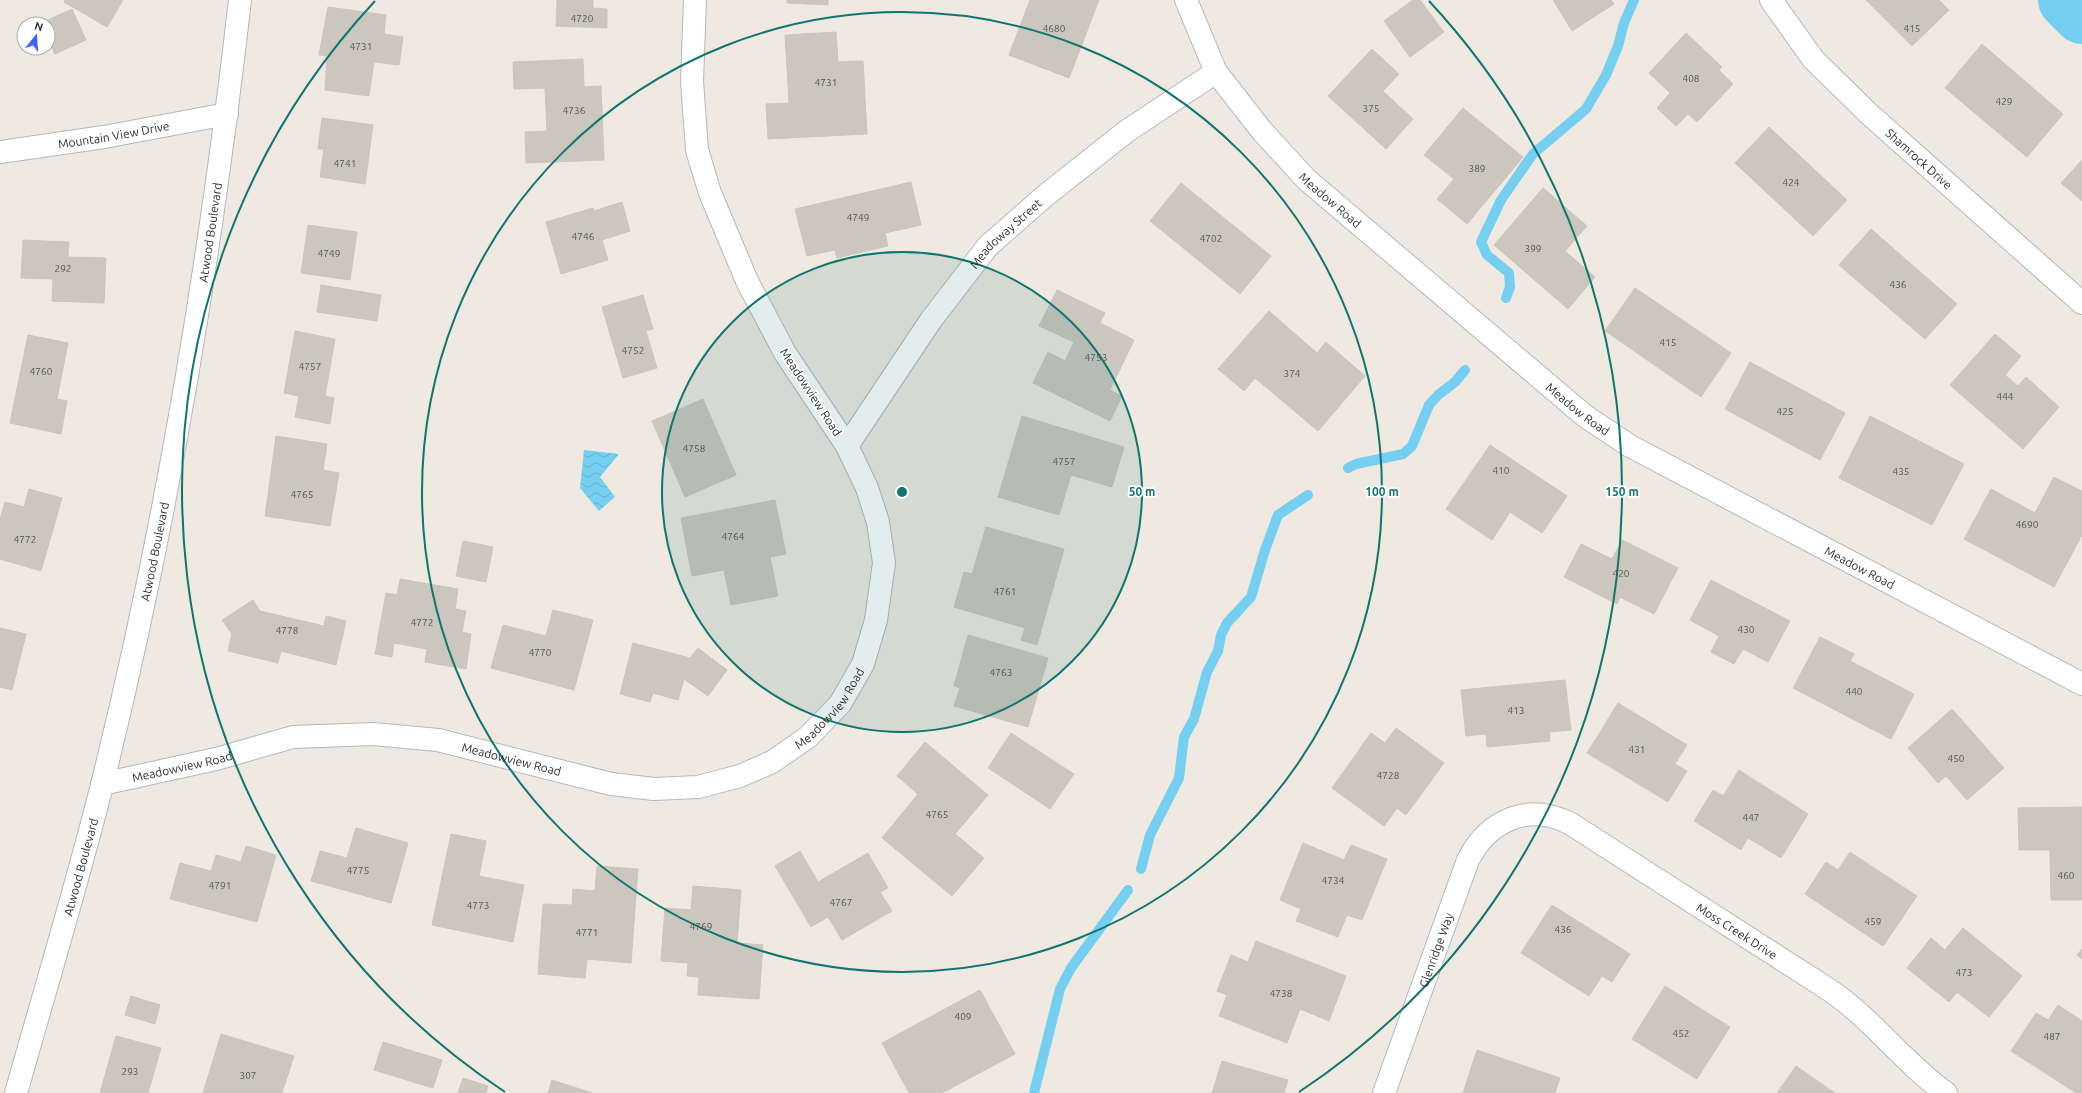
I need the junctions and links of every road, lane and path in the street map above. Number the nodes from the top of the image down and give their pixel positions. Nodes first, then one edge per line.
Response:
1 (240, 0) edge
2 (695, 0) edge
3 (1186, 0) edge
4 (1771, 0) edge
5 (1216, 72) junction
6 (227, 114) junction
7 (0, 152) edge
8 (2082, 303) edge
9 (847, 446) junction
10 (2082, 684) edge
11 (102, 784) junction
12 (1506, 821) joint
13 (16, 1093) edge
14 (1384, 1093) edge
15 (1946, 1093) edge

1 - 6 street, Atwood Boulevard
2 - 9 street, Meadowview Road
3 - 5 street, Meadow Road
4 - 8 street, Shamrock Drive
5 - 9 street, Meadoway Street
5 - 10 street, Meadow Road
6 - 7 street, Mountain View Drive
6 - 11 street, Atwood Boulevard
9 - 11 street, Meadowview Road
11 - 13 street, Atwood Boulevard
12 - 14 street, Glenridge Way
12 - 15 street, Moss Creek Drive

